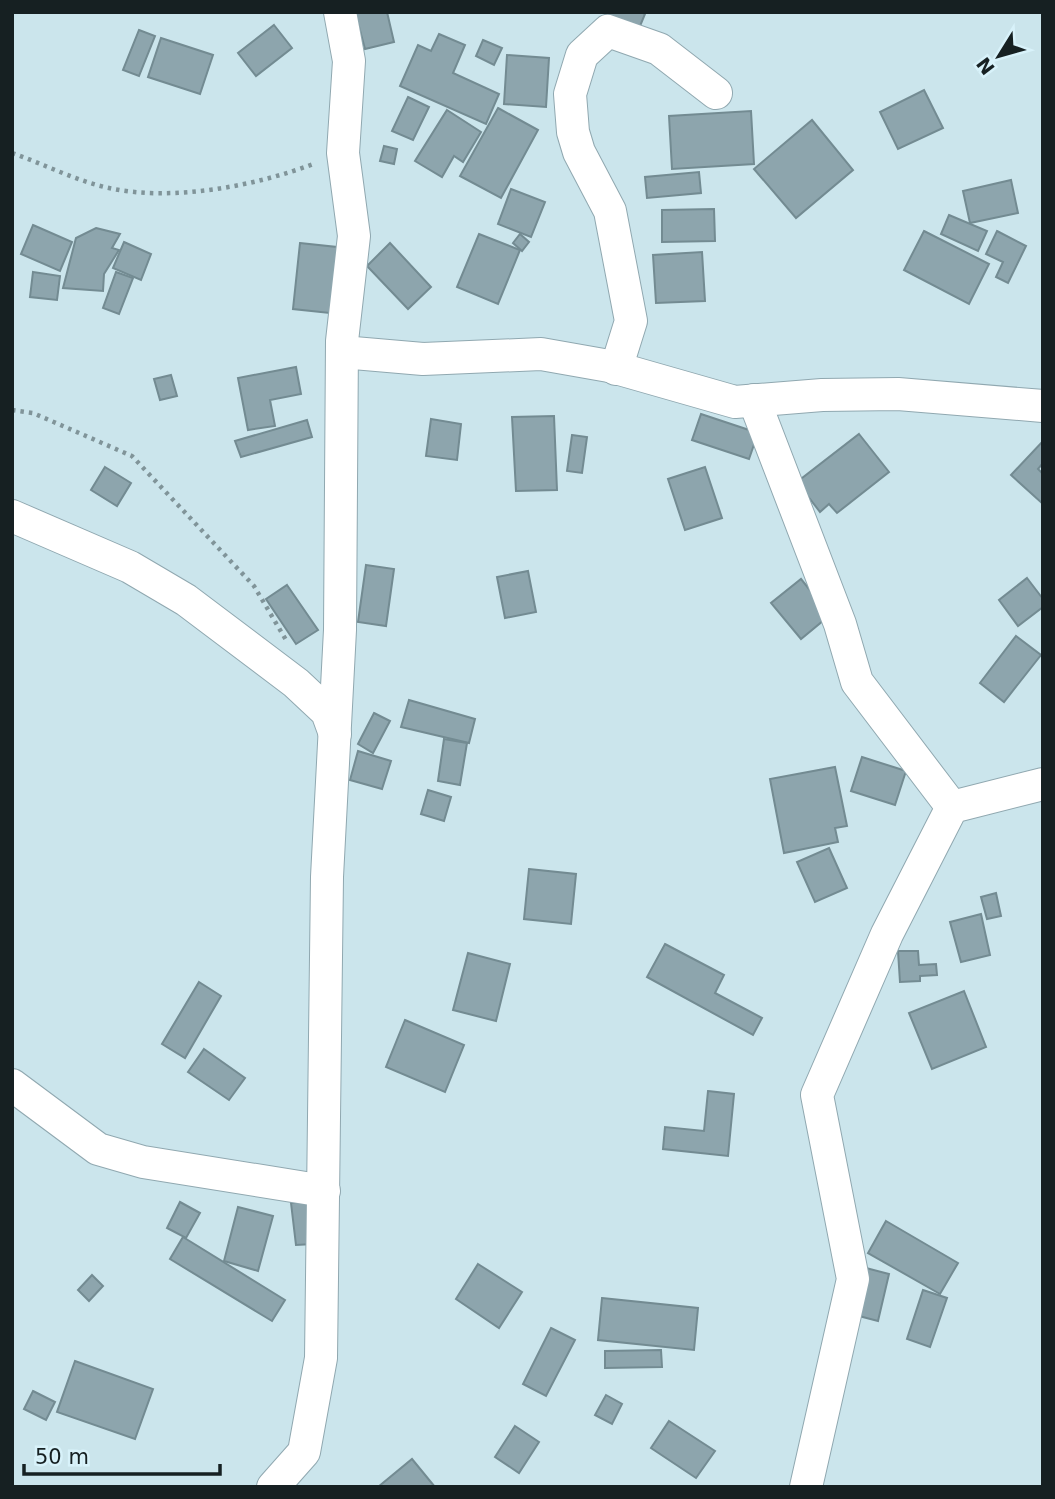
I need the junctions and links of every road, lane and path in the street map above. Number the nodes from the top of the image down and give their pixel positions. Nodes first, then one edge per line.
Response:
1 (340, 12) edge
2 (716, 93) dead end
3 (12, 153) edge
4 (343, 153) junction
5 (342, 352) junction
6 (616, 369) junction
7 (754, 400) junction
8 (1043, 406) edge
9 (12, 410) edge
10 (12, 516) edge
11 (296, 683) junction
12 (335, 734) junction
13 (1043, 784) edge
14 (952, 807) junction
15 (12, 1085) edge
16 (324, 1191) junction
17 (273, 1487) edge
18 (806, 1487) edge

1 - 4 street
2 - 6 street
3 - 4 path
4 - 5 street
5 - 6 street
5 - 12 street
6 - 7 street
7 - 8 street
7 - 14 street
9 - 11 path
10 - 11 street
11 - 12 street
12 - 16 street
13 - 14 street
14 - 18 street
15 - 16 street
16 - 17 street

